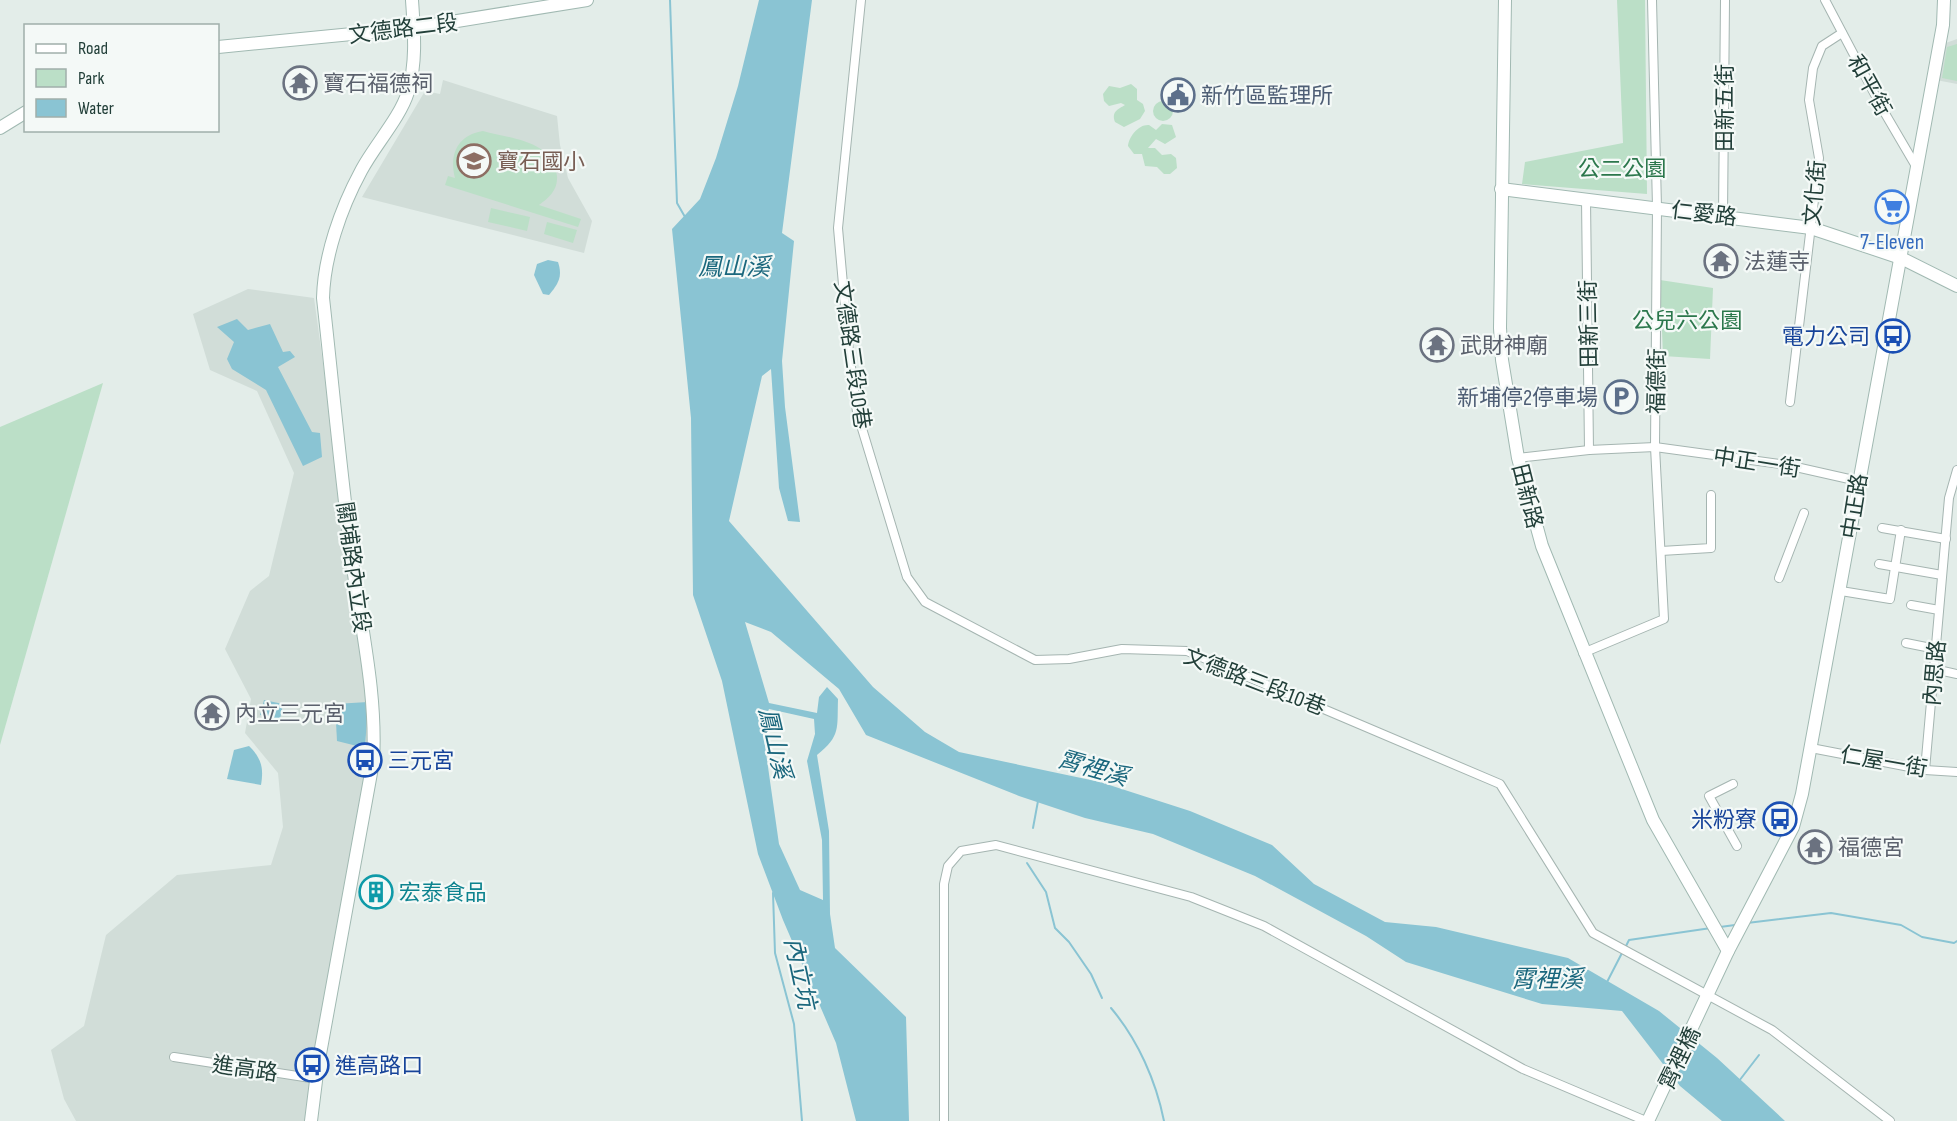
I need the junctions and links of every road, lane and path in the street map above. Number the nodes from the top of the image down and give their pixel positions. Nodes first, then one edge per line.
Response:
1 (412, 0) edge
2 (586, 0) edge
3 (861, 0) edge
4 (1505, 0) edge
5 (1652, 0) edge
6 (1725, 0) edge
7 (1825, 0) edge
8 (1944, 0) edge
9 (414, 28) junction
10 (1842, 33) junction
11 (219, 47) edge
12 (24, 113) edge
13 (0, 128) edge
14 (1917, 168) junction
15 (1501, 189) junction
16 (1586, 198) junction
17 (1657, 207) junction
18 (1723, 216) junction
19 (1811, 228) junction
20 (1901, 258) junction
21 (1957, 286) edge
22 (1790, 402) dead end
23 (1655, 447) junction
24 (1589, 450) junction
25 (1518, 458) junction
26 (1957, 470) edge
27 (1858, 481) junction
28 (1710, 495) dead end
29 (1804, 513) dead end
30 (1882, 528) dead end
31 (1901, 530) junction
32 (1946, 539) junction
33 (1661, 551) junction
34 (1879, 564) dead end
35 (1895, 567) junction
36 (1942, 575) junction
37 (1779, 578) dead end
38 (1841, 591) junction
39 (1911, 605) dead end
40 (1939, 610) junction
41 (1906, 643) dead end
42 (1936, 649) junction
43 (1583, 653) junction
44 (1934, 669) junction
45 (1957, 674) edge
46 (1811, 748) junction
47 (1925, 770) junction
48 (1957, 772) edge
49 (1732, 784) dead end
50 (1737, 846) dead end
51 (1728, 951) junction
52 (1709, 995) junction
53 (174, 1058) dead end
54 (317, 1079) junction
55 (311, 1121) edge
56 (944, 1121) edge
57 (1647, 1121) edge
58 (1890, 1121) edge

1 - 9 street, 關埔路內立段
2 - 9 street, 文德路二段
3 - 52 street, 文德路三段10巷
4 - 15 street, 田新路
5 - 17 street, 福德街
6 - 18 street, 田新五街
7 - 10 street, 和平街
8 - 14 street, 中正路
9 - 11 street, 文德路二段
9 - 54 street, 關埔路內立段
10 - 14 street, 和平街
10 - 19 street, 文化街
12 - 13 street
14 - 20 street, 中正路
15 - 16 street, 仁愛路
15 - 25 street, 田新路
16 - 17 street, 仁愛路
16 - 24 street, 田新三街
17 - 18 street, 仁愛路
17 - 23 street, 福德街
18 - 19 street, 仁愛路
19 - 20 street, 仁愛路
19 - 22 street, 文化街
20 - 21 street, 仁愛路
20 - 27 street, 中正路
23 - 24 street, 中正一街
23 - 27 street, 中正一街
23 - 33 street, 福德街
24 - 25 street, 中正一街
25 - 43 street, 田新路
26 - 32 street, 內思路
27 - 38 street, 中正路
28 - 33 street
29 - 37 street
30 - 31 street
31 - 32 street
31 - 35 street
32 - 36 street, 內思路
33 - 43 street, 福德街
34 - 35 street
35 - 36 street
35 - 38 street
36 - 40 street, 內思路
38 - 46 street, 中正路
39 - 40 street
40 - 42 street, 內思路
41 - 42 street
42 - 44 street, 內思路
43 - 51 street, 田新路
44 - 45 street
44 - 47 street, 內思路
46 - 47 street, 仁屋一街
46 - 51 street, 中正路
47 - 48 street, 仁屋一街
49 - 50 street
51 - 52 street, 中正路
52 - 57 street, 霄裡橋
52 - 58 street, 文德路三段10巷
53 - 54 street, 進高路
54 - 55 street, 關埔路內立段
56 - 57 street

